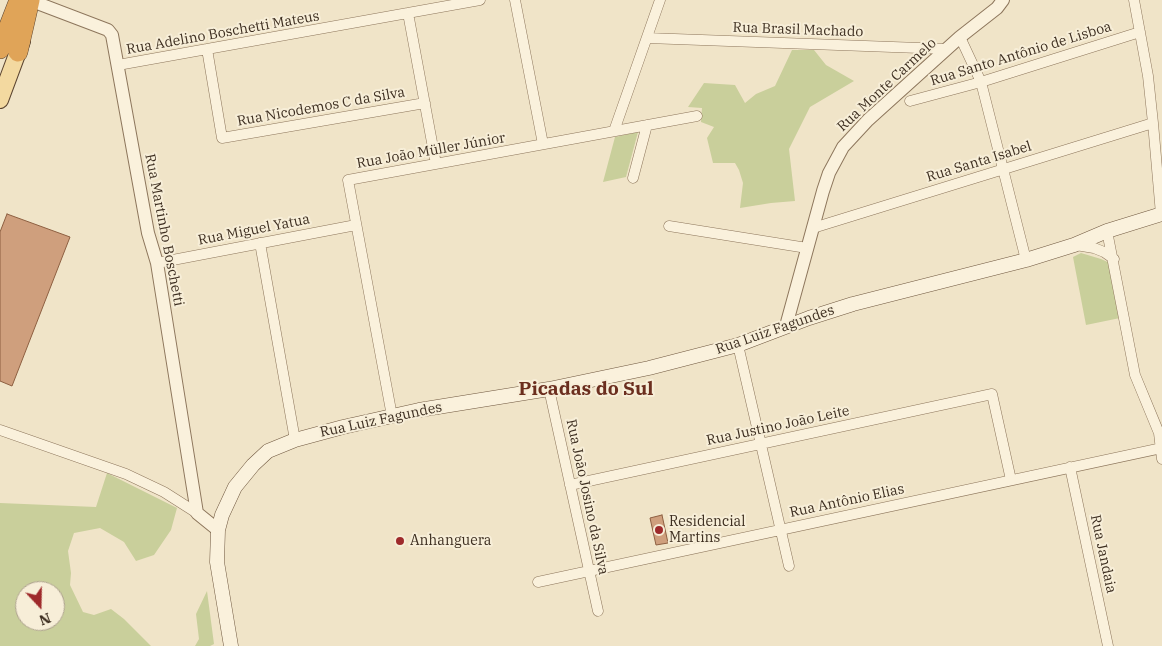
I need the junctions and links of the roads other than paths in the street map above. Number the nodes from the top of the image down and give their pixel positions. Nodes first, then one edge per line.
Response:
1 (480, 0) edge
2 (515, 0) edge
3 (660, 0) edge
4 (1003, 0) edge
5 (1134, 0) edge
6 (31, 1) edge
7 (408, 13) junction
8 (1140, 32) junction
9 (960, 37) junction
10 (647, 38) junction
11 (947, 49) junction
12 (9, 50) edge
13 (207, 50) junction
14 (118, 65) junction
15 (981, 82) junction
16 (0, 100) edge
17 (910, 101) dead end
18 (425, 103) junction
19 (697, 116) dead end
20 (1153, 123) junction
21 (647, 125) junction
22 (614, 131) junction
23 (543, 144) junction
24 (436, 164) junction
25 (1002, 169) junction
26 (634, 178) dead end
27 (1161, 214) edge
28 (356, 225) junction
29 (669, 226) dead end
30 (813, 228) junction
31 (1107, 231) junction
32 (260, 243) junction
33 (1074, 245) junction
34 (807, 248) junction
35 (1114, 259) junction
36 (1026, 260) junction
37 (157, 263) junction
38 (786, 326) junction
39 (738, 345) junction
40 (549, 389) junction
41 (392, 416) junction
42 (0, 430) edge
43 (294, 440) junction
44 (762, 444) junction
45 (1161, 452) edge
46 (1070, 467) junction
47 (1011, 480) junction
48 (570, 486) junction
49 (197, 513) junction
50 (781, 529) junction
51 (218, 530) junction
52 (789, 566) dead end
53 (589, 571) junction
54 (538, 582) dead end
55 (598, 611) dead end
56 (231, 646) edge
57 (1108, 646) edge

1 - 7 street, Rua Adelino Boschetti Mateus
2 - 23 street
3 - 10 street
4 - 9 street, Rua Monte Carmelo
5 - 8 street
6 - 12 highway
6 - 14 street, Rua Martinho Boschetti
7 - 13 street, Rua Adelino Boschetti Mateus
7 - 18 street
8 - 15 street, Rua Santo Antônio de Lisboa
8 - 20 street
9 - 11 street, Rua Monte Carmelo
9 - 15 street
10 - 11 street, Rua Brasil Machado
10 - 22 street
11 - 30 street, Rua Monte Carmelo
12 - 16 main road
13 - 14 street, Rua Adelino Boschetti Mateus
13 - 18 street, Rua Nicodemos C da Silva
14 - 37 street, Rua Martinho Boschetti
15 - 17 street, Rua Santo Antônio de Lisboa
15 - 25 street
18 - 24 street
19 - 21 street, Rua João Müller Júnior
20 - 25 street, Rua Santa Isabel
20 - 27 street
21 - 22 street, Rua João Müller Júnior
21 - 26 street
22 - 23 street, Rua João Müller Júnior
23 - 24 street, Rua João Müller Júnior
24 - 28 street, Rua João Müller Júnior
25 - 30 street, Rua Santa Isabel
25 - 36 street
27 - 31 main road, Rua Luiz Fagundes
28 - 32 street, Rua Miguel Yatua
28 - 41 street, Rua João Müller Júnior
29 - 34 street
30 - 34 street, Rua Monte Carmelo
31 - 33 main road, Rua Luiz Fagundes
31 - 35 street
32 - 37 street, Rua Miguel Yatua
32 - 43 street
33 - 35 street
33 - 36 main road, Rua Luiz Fagundes
34 - 38 street, Rua Monte Carmelo
35 - 45 street
36 - 38 main road, Rua Luiz Fagundes
37 - 49 street, Rua Martinho Boschetti
38 - 39 main road, Rua Luiz Fagundes
39 - 40 main road, Rua Luiz Fagundes
39 - 44 street
40 - 41 main road, Rua Luiz Fagundes
40 - 48 street, Rua João Josino da Silva
41 - 43 main road, Rua Luiz Fagundes
42 - 49 street
43 - 51 main road, Rua Luiz Fagundes
44 - 47 street, Rua Justino João Leite
44 - 48 street, Rua Justino João Leite
44 - 50 street
45 - 46 street, Rua Antônio Elias
46 - 47 street, Rua Antônio Elias
46 - 57 street, Rua Jandaia
47 - 50 street, Rua Antônio Elias
48 - 53 street, Rua João Josino da Silva
49 - 51 street
50 - 52 street
50 - 53 street, Rua Antônio Elias
51 - 56 main road, Rua Luiz Fagundes
53 - 54 street, Rua Antônio Elias
53 - 55 street, Rua João Josino da Silva

